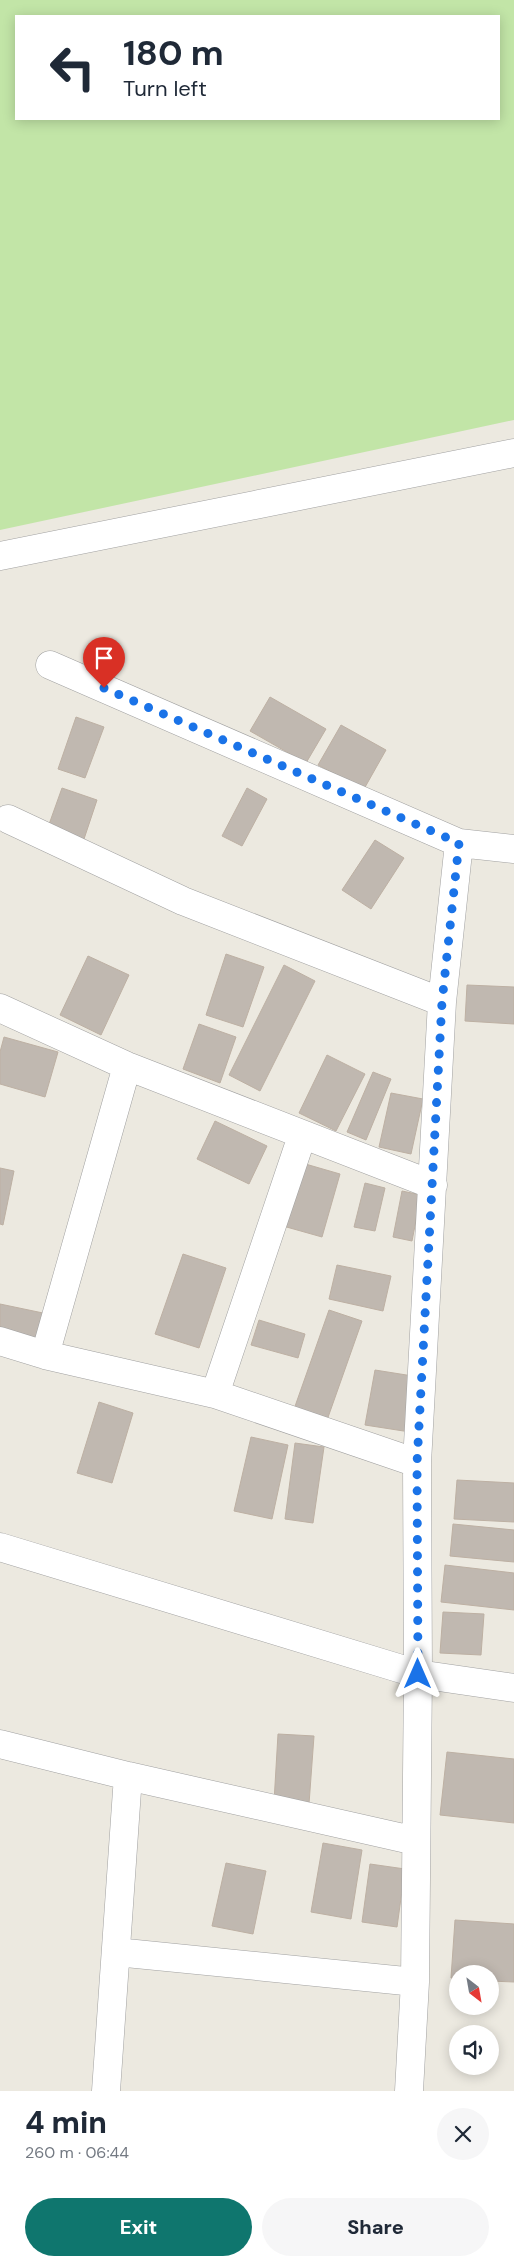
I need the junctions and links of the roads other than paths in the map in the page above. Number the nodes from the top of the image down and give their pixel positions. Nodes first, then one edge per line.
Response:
1 (514, 453) edge
2 (0, 556) edge
3 (50, 665) dead end
4 (8, 820) dead end
5 (459, 843) junction
6 (514, 849) edge
7 (442, 1002) junction
8 (0, 1008) edge
9 (127, 1066) junction
10 (302, 1136) junction
11 (433, 1185) junction
12 (0, 1341) edge
13 (45, 1355) junction
14 (215, 1394) junction
15 (417, 1463) junction
16 (0, 1546) edge
17 (418, 1674) junction
18 (514, 1688) edge
19 (0, 1744) edge
20 (128, 1776) junction
21 (416, 1841) junction
22 (116, 1952) junction
23 (415, 1982) junction
24 (106, 2091) edge
25 (409, 2091) edge

1 - 2 street
3 - 5 street
4 - 7 street
5 - 6 street
5 - 7 street
7 - 11 street
8 - 9 street
9 - 10 street
9 - 13 street
10 - 11 street
10 - 14 street
11 - 15 street
12 - 13 street
13 - 14 street
14 - 15 street
15 - 17 street
16 - 17 street
17 - 18 street
17 - 21 street
19 - 20 street
20 - 21 street
20 - 22 street
21 - 23 street
22 - 23 street
22 - 24 street
23 - 25 street

